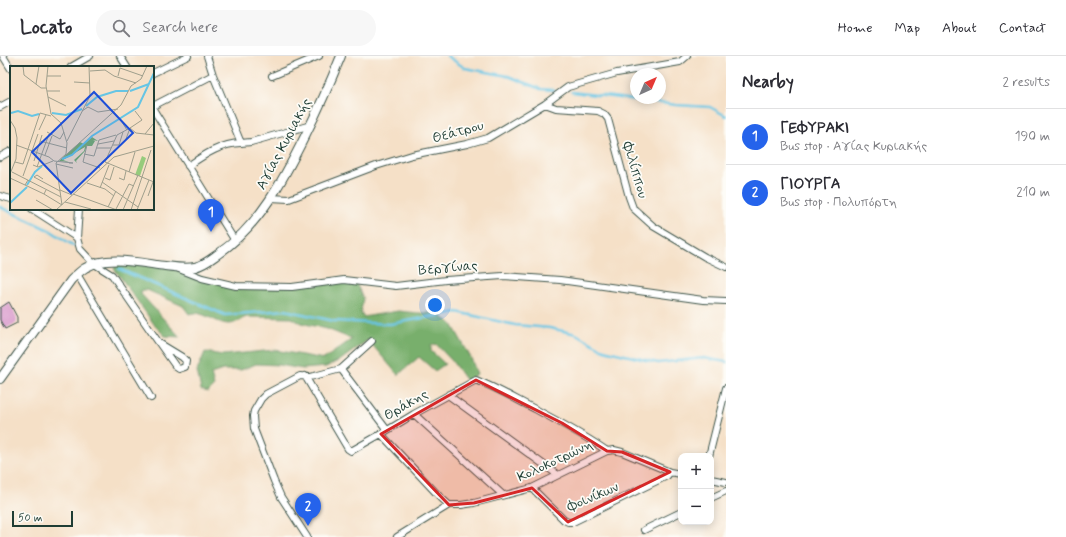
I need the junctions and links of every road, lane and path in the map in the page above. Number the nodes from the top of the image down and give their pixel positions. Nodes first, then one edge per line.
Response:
1 (90, 56) edge
2 (120, 56) edge
3 (188, 56) edge
4 (207, 56) edge
5 (320, 56) edge
6 (341, 56) edge
7 (687, 56) edge
8 (3, 57) edge
9 (73, 66) edge
10 (126, 66) edge
11 (10, 68) edge
12 (154, 73) edge
13 (213, 76) junction
14 (272, 76) dead end
15 (10, 102) edge
16 (545, 104) junction
17 (154, 106) edge
18 (0, 107) edge
19 (154, 111) edge
20 (311, 125) junction
21 (241, 143) junction
22 (10, 152) edge
23 (0, 157) edge
24 (188, 166) junction
25 (0, 196) edge
26 (271, 198) junction
27 (10, 199) edge
28 (34, 210) edge
29 (80, 210) edge
30 (77, 238) junction
31 (236, 241) junction
32 (93, 263) junction
33 (174, 267) junction
34 (726, 267) edge
35 (77, 274) junction
36 (726, 301) edge
37 (372, 341) dead end
38 (159, 342) junction
39 (341, 369) junction
40 (304, 376) junction
41 (0, 379) edge
42 (726, 388) edge
43 (448, 395) junction
44 (151, 398) dead end
45 (414, 414) junction
46 (387, 430) junction
47 (381, 434) junction
48 (606, 451) junction
49 (710, 453) edge
50 (670, 472) junction
51 (678, 473) edge
52 (558, 475) junction
53 (714, 480) edge
54 (726, 482) edge
55 (532, 488) junction
56 (726, 491) edge
57 (503, 495) junction
58 (714, 497) edge
59 (449, 504) junction
60 (678, 513) edge
61 (644, 530) dead end
62 (307, 537) edge
63 (397, 537) edge

1 - 9 street
2 - 10 street
3 - 12 street
4 - 13 street
5 - 14 street
6 - 20 street, Αγίας Κυριακής
7 - 16 street, Θεάτρου
8 - 11 street
13 - 17 street
13 - 21 street
15 - 18 street
16 - 26 street, Θεάτρου
16 - 34 street, Φιλίππου
19 - 24 street
20 - 21 street
20 - 26 street, Αγίας Κυριακής
21 - 24 street
22 - 23 street
24 - 31 street
25 - 27 street
26 - 31 street, Αγίας Κυριακής
28 - 30 street
29 - 30 street
30 - 32 street
31 - 33 street, Αγίας Κυριακής
32 - 33 street, Αγίας Κυριακής
32 - 35 street, Αγίας Κυριακής
32 - 38 street
33 - 36 street, Βεργίνας
35 - 41 street, Αγίας Κυριακής
35 - 44 street
37 - 39 street
38 - 38 street
39 - 40 street
39 - 46 street
40 - 47 street, Θράκης
40 - 62 street
42 - 49 street
43 - 45 street, Θράκης
43 - 48 street, Θράκης
43 - 52 street
45 - 46 street, Θράκης
45 - 57 street
46 - 47 street, Θράκης
47 - 59 street
48 - 50 street, Κολοκοτρώνη
48 - 52 street, Κολοκοτρώνη
50 - 51 street, Κολοκοτρώνη
50 - 55 street, Φοινίκων
52 - 55 street, Κολοκοτρώνη
53 - 54 street
55 - 57 street, Κολοκοτρώνη
56 - 58 street
57 - 59 street, Κολοκοτρώνη
59 - 63 street
60 - 61 street

